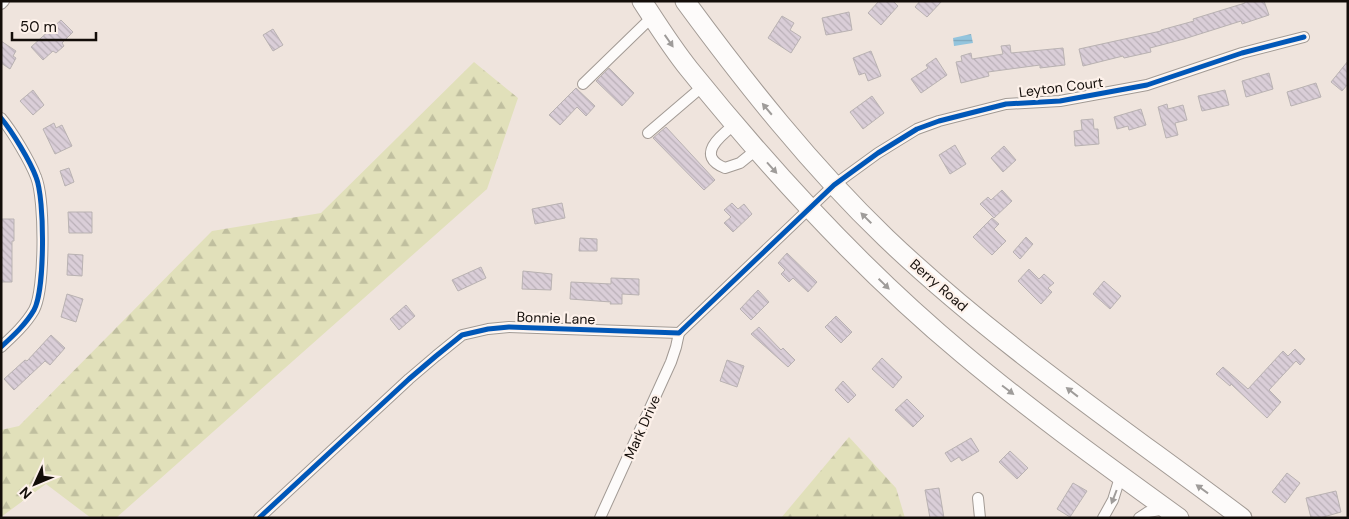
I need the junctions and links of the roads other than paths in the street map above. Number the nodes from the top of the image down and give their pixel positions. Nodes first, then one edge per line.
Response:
1 (4, 1) edge
2 (685, 1) edge
3 (1, 4) edge
4 (647, 9) edge
5 (1304, 37) dead end
6 (583, 84) dead end
7 (703, 86) junction
8 (4, 125) edge
9 (734, 125) junction
10 (648, 132) dead end
11 (756, 150) junction
12 (834, 185) junction
13 (808, 209) junction
14 (679, 334) junction
15 (1, 347) edge
16 (1121, 474) junction
17 (978, 498) dead end
18 (1173, 513) edge
19 (258, 518) edge
20 (600, 518) edge
21 (980, 518) edge
22 (1103, 518) edge
23 (1139, 518) edge
24 (1242, 518) edge

1 - 3 street
12 -> 2 highway, Berry Road
4 - 6 street
4 -> 7 highway
5 - 12 street, Leyton Court
7 - 9 highway
7 - 10 street
8 - 15 street
9 - 11 highway
9 - 11 street
11 -> 13 highway
12 - 13 street
24 -> 12 highway, Berry Road
13 - 14 street
13 -> 16 highway
14 - 19 street, Bonnie Lane
14 - 20 street, Mark Drive
16 - 18 highway
16 -> 22 street
17 - 21 street
18 - 23 street

